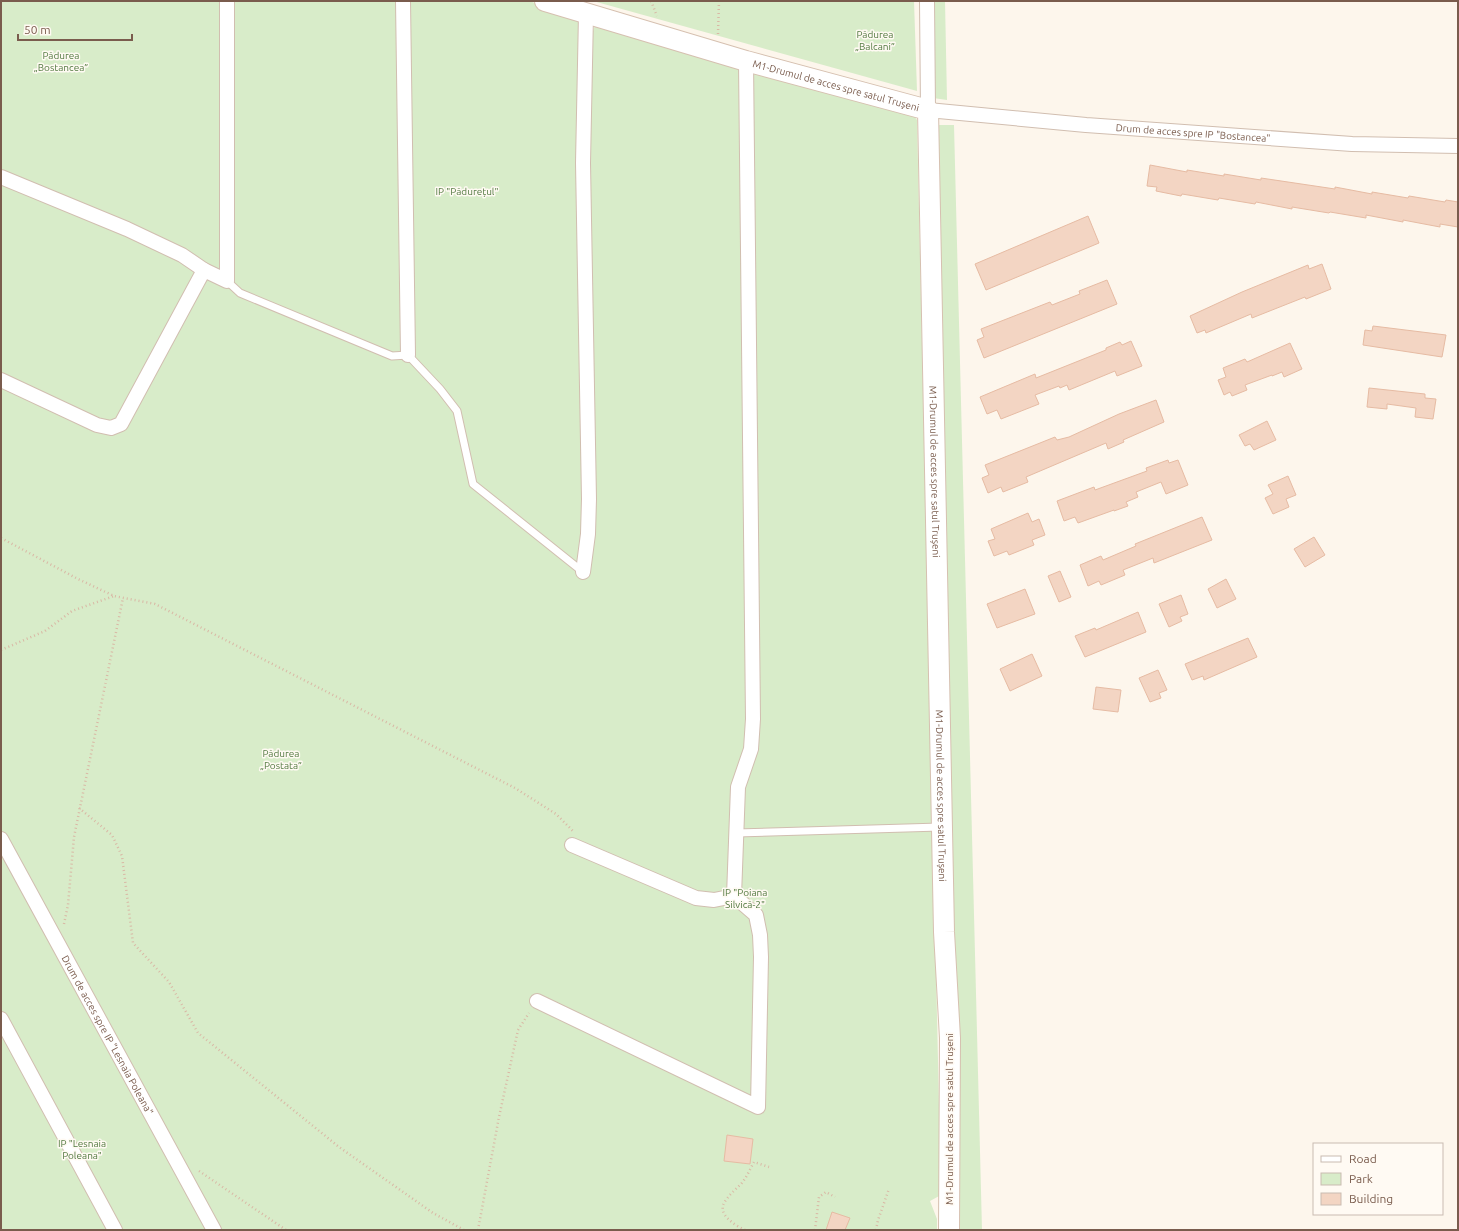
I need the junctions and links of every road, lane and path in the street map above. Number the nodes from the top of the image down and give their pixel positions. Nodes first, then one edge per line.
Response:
1 (227, 1) edge
2 (403, 1) edge
3 (546, 1) edge
4 (719, 1) edge
5 (926, 1) edge
6 (586, 14) junction
7 (718, 53) junction
8 (746, 61) junction
9 (928, 110) junction
10 (1458, 146) edge
11 (1, 177) edge
12 (204, 270) junction
13 (227, 281) junction
14 (408, 355) junction
15 (1, 380) edge
16 (1, 538) edge
17 (583, 572) joint
18 (114, 596) junction
19 (123, 598) junction
20 (1, 650) edge
21 (80, 808) junction
22 (942, 827) junction
23 (736, 833) junction
24 (1, 839) edge
25 (572, 845) joint
26 (734, 896) junction
27 (60, 948) junction
28 (537, 1001) joint
29 (1, 1019) edge
30 (769, 1167) dead end
31 (197, 1170) dead end
32 (889, 1189) dead end
33 (835, 1197) dead end
34 (115, 1230) edge
35 (214, 1230) edge
36 (286, 1230) edge
37 (464, 1230) edge
38 (478, 1230) edge
39 (745, 1230) edge
40 (815, 1230) edge
41 (876, 1230) edge
42 (948, 1230) edge

1 - 13 street
2 - 14 street
3 - 6 street, M1-Drumul de acces spre satul Trușeni
4 - 7 path
5 - 9 street
6 - 7 street, M1-Drumul de acces spre satul Trușeni
6 - 17 street
7 - 8 street, M1-Drumul de acces spre satul Trușeni
8 - 9 street, M1-Drumul de acces spre satul Trușeni
8 - 23 street
9 - 10 street, Drum de acces spre IP "Bostancea"
9 - 22 street, M1-Drumul de acces spre satul Trușeni
11 - 12 street
12 - 13 street
12 - 15 street
13 - 14 lane
14 - 17 lane
16 - 18 path
18 - 19 path
18 - 20 path
19 - 21 path
19 - 25 path
21 - 27 path
21 - 37 path
22 - 23 lane
22 - 42 street, M1-Drumul de acces spre satul Trușeni
23 - 26 street
24 - 27 street, Drum de acces spre IP "Lesnaia Poleana"
25 - 26 street
26 - 28 street
27 - 35 street, Drum de acces spre IP "Lesnaia Poleana"
28 - 38 path
29 - 34 street
30 - 39 path
31 - 36 path
32 - 41 path
33 - 40 path

